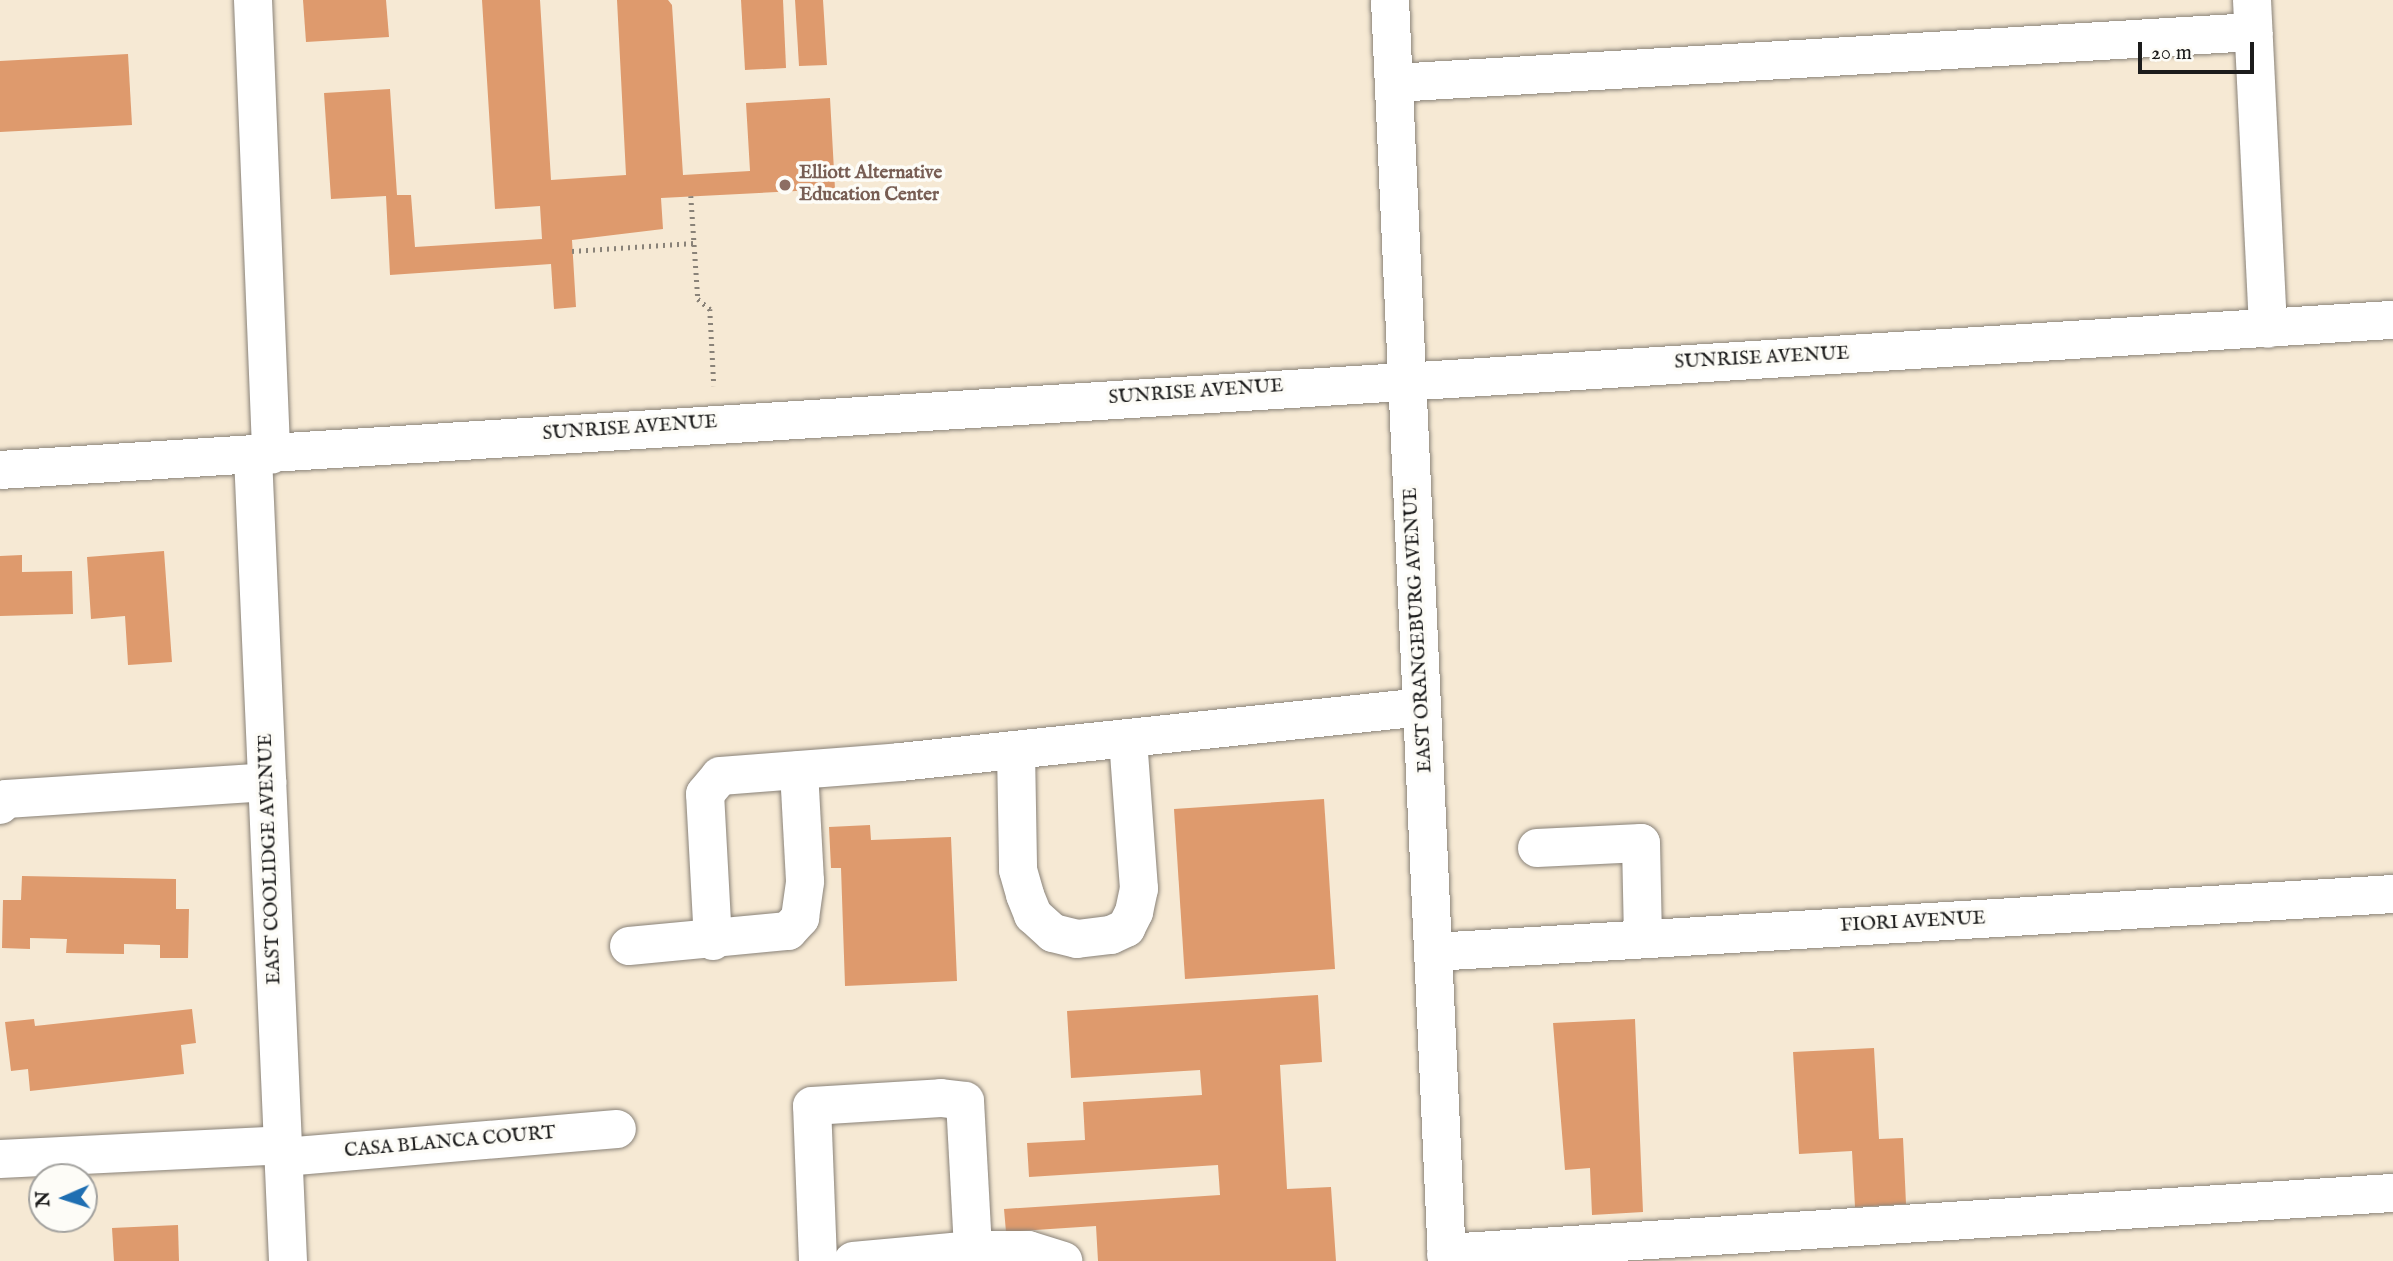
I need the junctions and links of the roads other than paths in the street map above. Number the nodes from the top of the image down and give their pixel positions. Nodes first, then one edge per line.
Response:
1 (253, 0) edge
2 (1390, 0) edge
3 (2252, 16) edge
4 (1394, 83) junction
5 (2393, 320) edge
6 (2268, 329) junction
7 (1406, 380) junction
8 (262, 456) junction
9 (0, 470) edge
10 (1422, 706) junction
11 (1128, 738) junction
12 (1016, 750) junction
13 (799, 770) junction
14 (267, 782) junction
15 (0, 804) edge
16 (1537, 848) dead end
17 (2393, 894) edge
18 (1643, 939) junction
19 (713, 941) junction
20 (629, 946) dead end
21 (1434, 952) junction
22 (617, 1129) dead end
23 (283, 1151) junction
24 (0, 1160) edge
25 (2393, 1193) edge
26 (973, 1250) junction
27 (1447, 1257) edge
28 (288, 1261) edge
29 (818, 1261) edge
30 (853, 1261) edge
31 (1063, 1261) edge

1 - 8 street, EAST COOLIDGE AVENUE
2 - 4 street, EAST ORANGEBURG AVENUE
3 - 4 street
3 - 6 street
4 - 7 street, EAST ORANGEBURG AVENUE
5 - 6 street, SUNRISE AVENUE
6 - 7 street, SUNRISE AVENUE
7 - 8 street, SUNRISE AVENUE
7 - 10 street, EAST ORANGEBURG AVENUE
8 - 9 street, SUNRISE AVENUE
8 - 14 street, EAST COOLIDGE AVENUE
10 - 11 street
10 - 21 street, EAST ORANGEBURG AVENUE
11 - 12 street
11 - 12 street
12 - 13 street
13 - 19 street
13 - 19 street
14 - 15 street
14 - 23 street, EAST COOLIDGE AVENUE
16 - 18 street
17 - 18 street, FIORI AVENUE
18 - 21 street, FIORI AVENUE
19 - 20 street
21 - 27 street, EAST ORANGEBURG AVENUE
22 - 23 street, CASA BLANCA COURT
23 - 24 street, CASA BLANCA COURT
23 - 28 street, EAST COOLIDGE AVENUE
25 - 27 street
26 - 29 street
26 - 30 street
26 - 31 street

